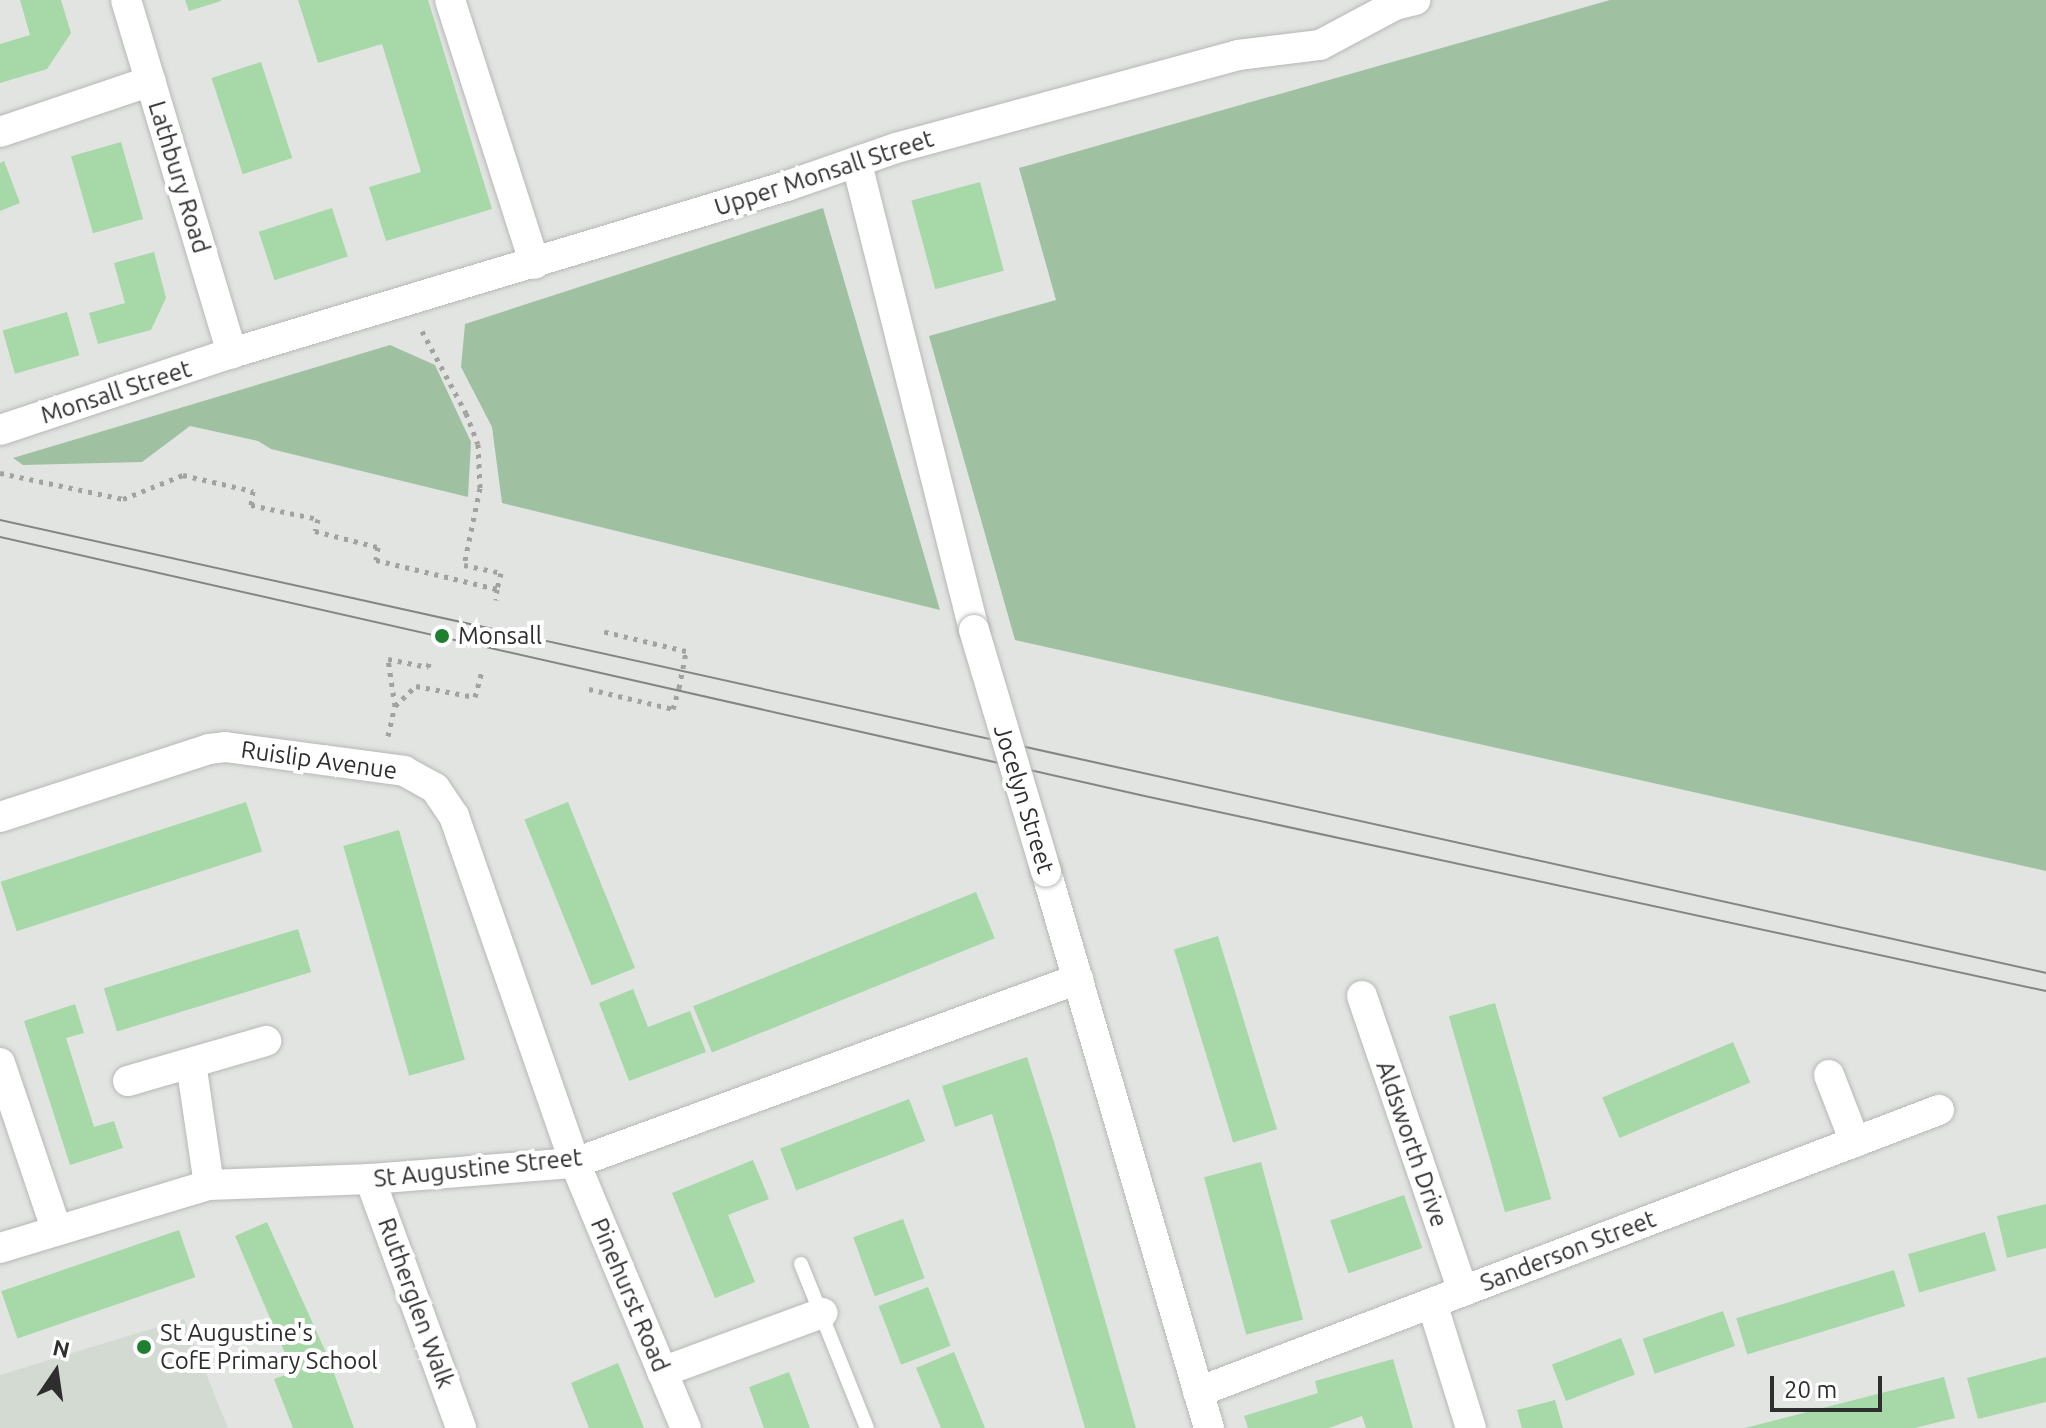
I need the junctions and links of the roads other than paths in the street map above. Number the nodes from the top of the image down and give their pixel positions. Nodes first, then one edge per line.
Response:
1 (126, 0) edge
2 (450, 0) edge
3 (1415, 0) edge
4 (151, 81) junction
5 (0, 132) edge
6 (857, 164) junction
7 (535, 264) junction
8 (232, 353) junction
9 (0, 430) edge
10 (0, 817) edge
11 (1078, 979) junction
12 (1362, 996) dead end
13 (266, 1041) dead end
14 (0, 1063) edge
15 (191, 1063) junction
16 (1829, 1075) dead end
17 (128, 1081) dead end
18 (1939, 1110) dead end
19 (1855, 1142) junction
20 (575, 1163) junction
21 (370, 1179) junction
22 (209, 1185) junction
23 (57, 1231) junction
24 (0, 1248) edge
25 (801, 1264) dead end
26 (1463, 1291) junction
27 (1432, 1303) junction
28 (822, 1313) junction
29 (662, 1372) junction
30 (1198, 1392) junction
31 (461, 1428) edge
32 (686, 1428) edge
33 (867, 1428) edge
34 (1209, 1428) edge
35 (1471, 1428) edge

1 - 4 street, Lathbury Road
2 - 7 street
3 - 6 street, Upper Monsall Street
4 - 5 street
4 - 8 street, Lathbury Road
6 - 7 street, Upper Monsall Street
6 - 11 street, Jocelyn Street, bridge
7 - 8 street, Upper Monsall Street
8 - 9 street, Monsall Street
10 - 20 street, Ruislip Avenue
11 - 20 street, St Augustine Street
11 - 30 street, Jocelyn Street
12 - 26 street, Aldsworth Drive
13 - 15 street
14 - 23 street
15 - 17 street
15 - 22 street
16 - 19 street
18 - 19 street, Sanderson Street
19 - 26 street, Sanderson Street
20 - 21 street, St Augustine Street
20 - 29 street, Pinehurst Road
21 - 22 street, St Augustine Street
21 - 31 street, Rutherglen Walk
22 - 23 street, St Augustine Street
23 - 24 street, St Augustine Street
25 - 28 lane
26 - 27 street, Sanderson Street
27 - 30 street, Sanderson Street
27 - 35 street
28 - 29 street
28 - 33 lane
29 - 32 street, Pinehurst Road
30 - 34 street, Jocelyn Street

